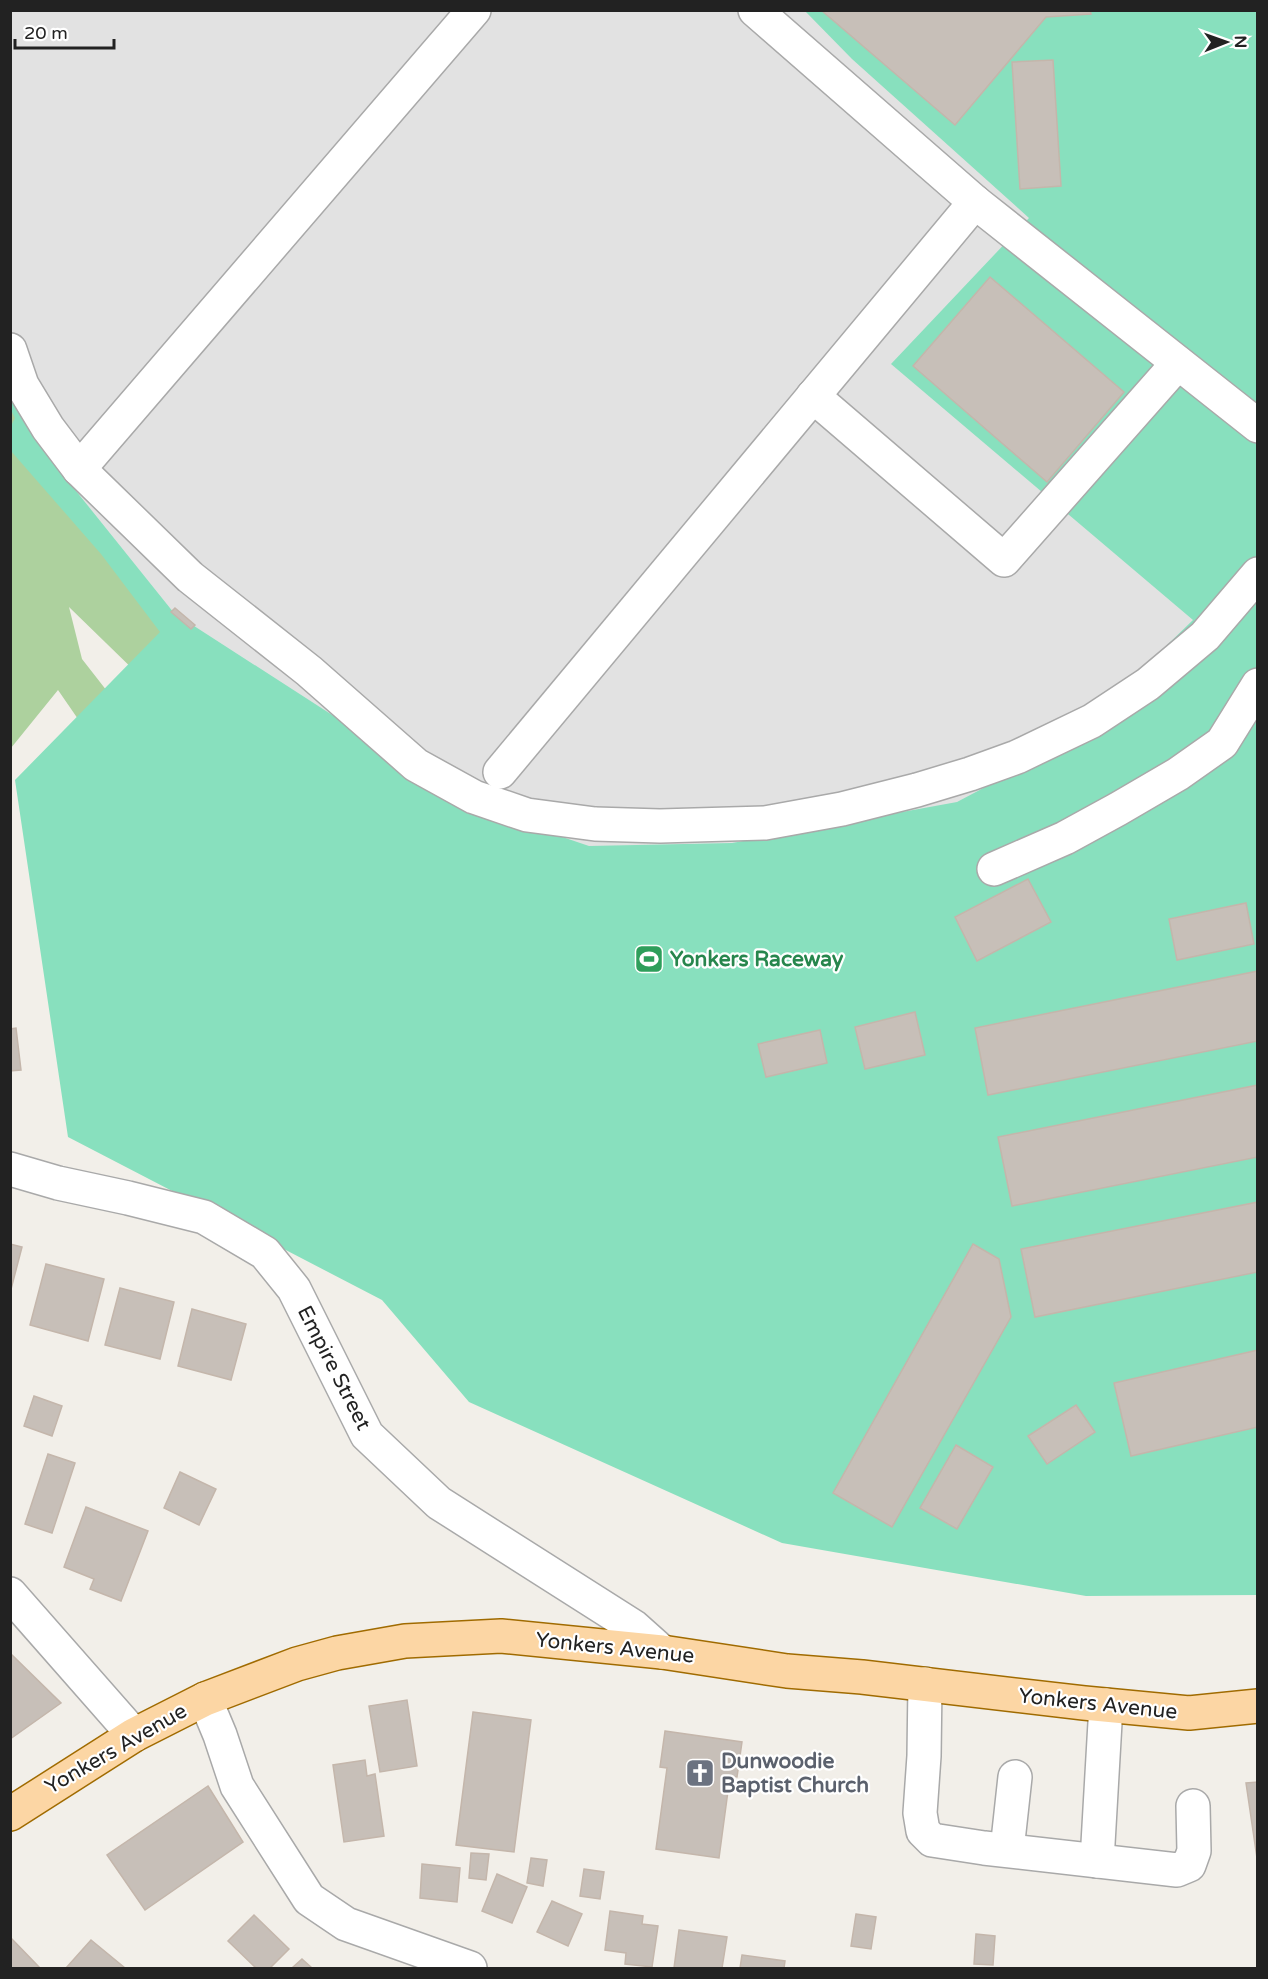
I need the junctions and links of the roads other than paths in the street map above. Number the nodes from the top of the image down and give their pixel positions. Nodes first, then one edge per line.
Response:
1 (474, 10) edge
2 (755, 10) edge
3 (975, 202) junction
4 (10, 350) edge
5 (1178, 363) junction
6 (813, 396) junction
7 (1257, 426) edge
8 (79, 469) junction
9 (1257, 574) edge
10 (1257, 685) edge
11 (500, 772) dead end
12 (994, 869) dead end
13 (10, 1169) edge
14 (10, 1594) edge
15 (662, 1652) junction
16 (925, 1684) junction
17 (205, 1699) junction
18 (1106, 1705) junction
19 (1257, 1706) edge
20 (134, 1735) junction
21 (1015, 1777) dead end
22 (1192, 1806) dead end
23 (10, 1814) edge
24 (1007, 1850) junction
25 (1097, 1861) junction
26 (470, 1968) edge

1 - 8 street
2 - 3 street
3 - 5 street
3 - 6 street
4 - 8 street
5 - 6 street
5 - 7 street
6 - 11 street
8 - 9 street
10 - 12 street
13 - 15 street, Empire Street
14 - 20 street
15 - 16 main road, Yonkers Avenue
15 - 17 main road, Yonkers Avenue
16 - 18 main road, Yonkers Avenue
16 - 24 street
17 - 20 main road, Yonkers Avenue
17 - 26 street
18 - 19 main road, Yonkers Avenue
18 - 25 street
20 - 23 main road, Yonkers Avenue
21 - 24 street
22 - 25 street
24 - 25 street

